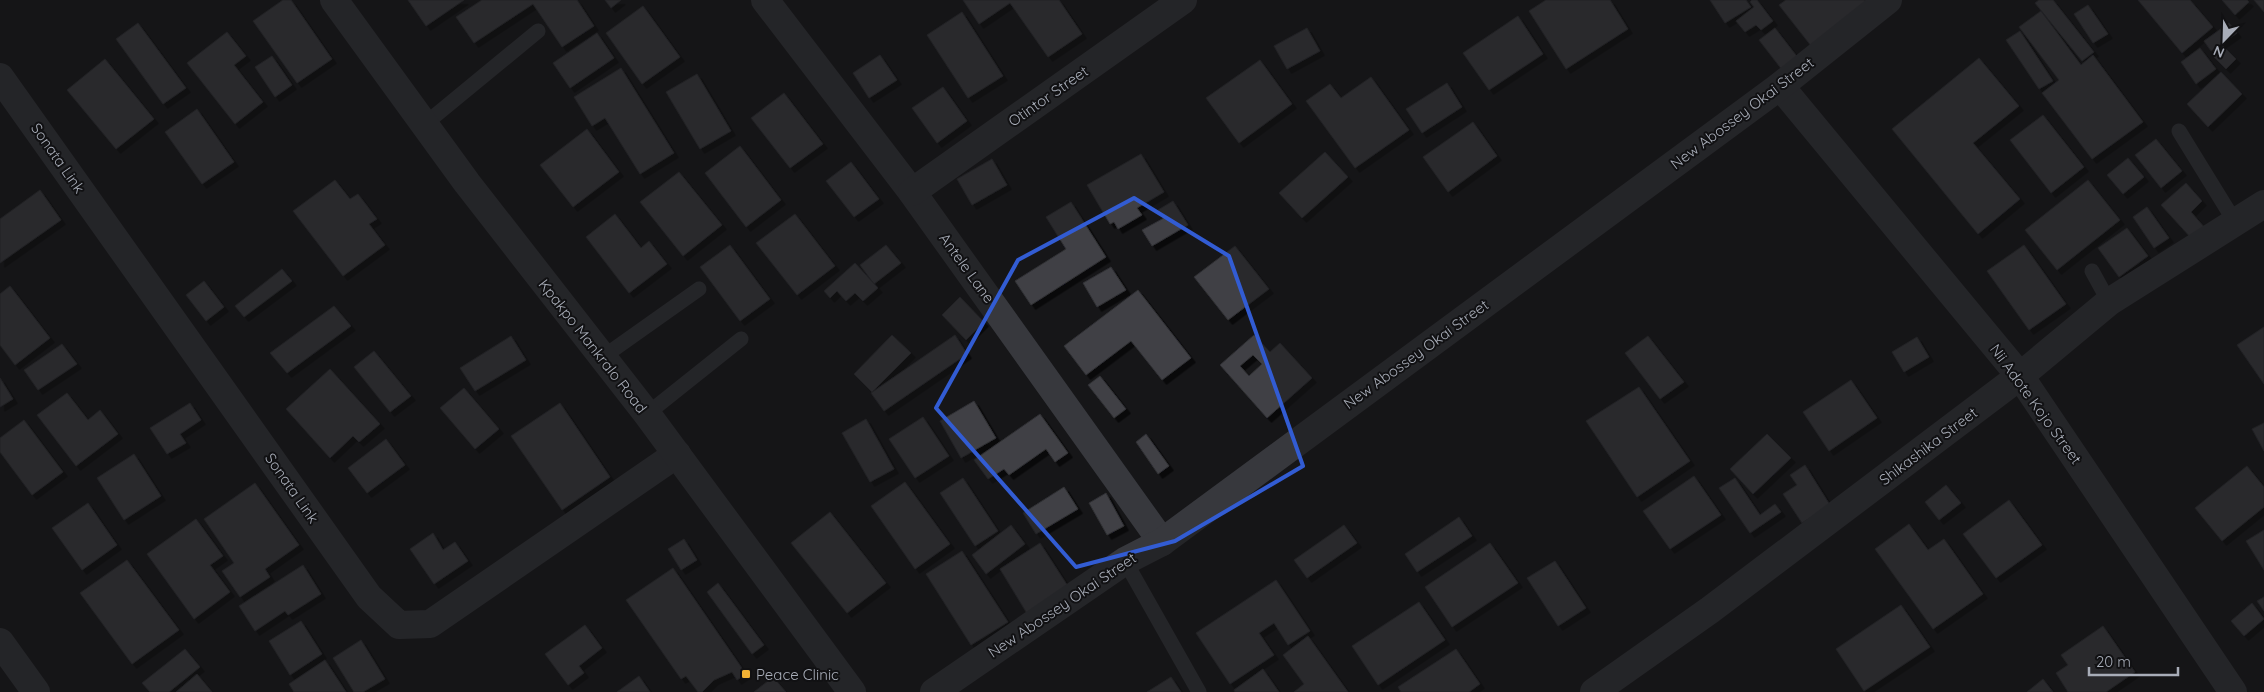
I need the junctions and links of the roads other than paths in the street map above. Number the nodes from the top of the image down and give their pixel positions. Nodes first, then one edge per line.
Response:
1 (334, 0) edge
2 (765, 0) edge
3 (1183, 0) edge
4 (1888, 0) edge
5 (538, 31) dead end
6 (0, 77) edge
7 (1780, 86) junction
8 (425, 124) junction
9 (2179, 131) dead end
10 (912, 192) junction
11 (2264, 204) edge
12 (2235, 222) junction
13 (2092, 271) dead end
14 (699, 289) dead end
15 (2109, 302) junction
16 (741, 339) dead end
17 (603, 357) junction
18 (2020, 376) junction
19 (646, 414) junction
20 (677, 454) junction
21 (1162, 542) junction
22 (1125, 561) junction
23 (0, 642) edge
24 (36, 692) edge
25 (852, 692) edge
26 (934, 692) edge
27 (1199, 692) edge
28 (1594, 692) edge
29 (2234, 692) edge

1 - 8 street, Kpakpo Mankralo Road
2 - 10 street, Antele Lane
3 - 10 street, Otintor Street
4 - 7 street, New Abossey Okai Street
5 - 8 lane
6 - 20 street, Sonata Link
7 - 18 street, Nii Adote Kojo Street
7 - 21 street, New Abossey Okai Street
8 - 17 street, Kpakpo Mankralo Road
9 - 12 lane
10 - 21 street, Antele Lane
11 - 12 street, Shikashika Street
12 - 15 street, Shikashika Street
13 - 15 lane
14 - 17 lane
15 - 18 street, Shikashika Street
16 - 19 lane
17 - 19 street, Kpakpo Mankralo Road
18 - 28 street, Shikashika Street
18 - 29 street, Nii Adote Kojo Street
19 - 20 street, Kpakpo Mankralo Road
20 - 25 street, Kpakpo Mankralo Road
21 - 22 street, New Abossey Okai Street
22 - 26 street, New Abossey Okai Street
22 - 27 lane
23 - 24 street

